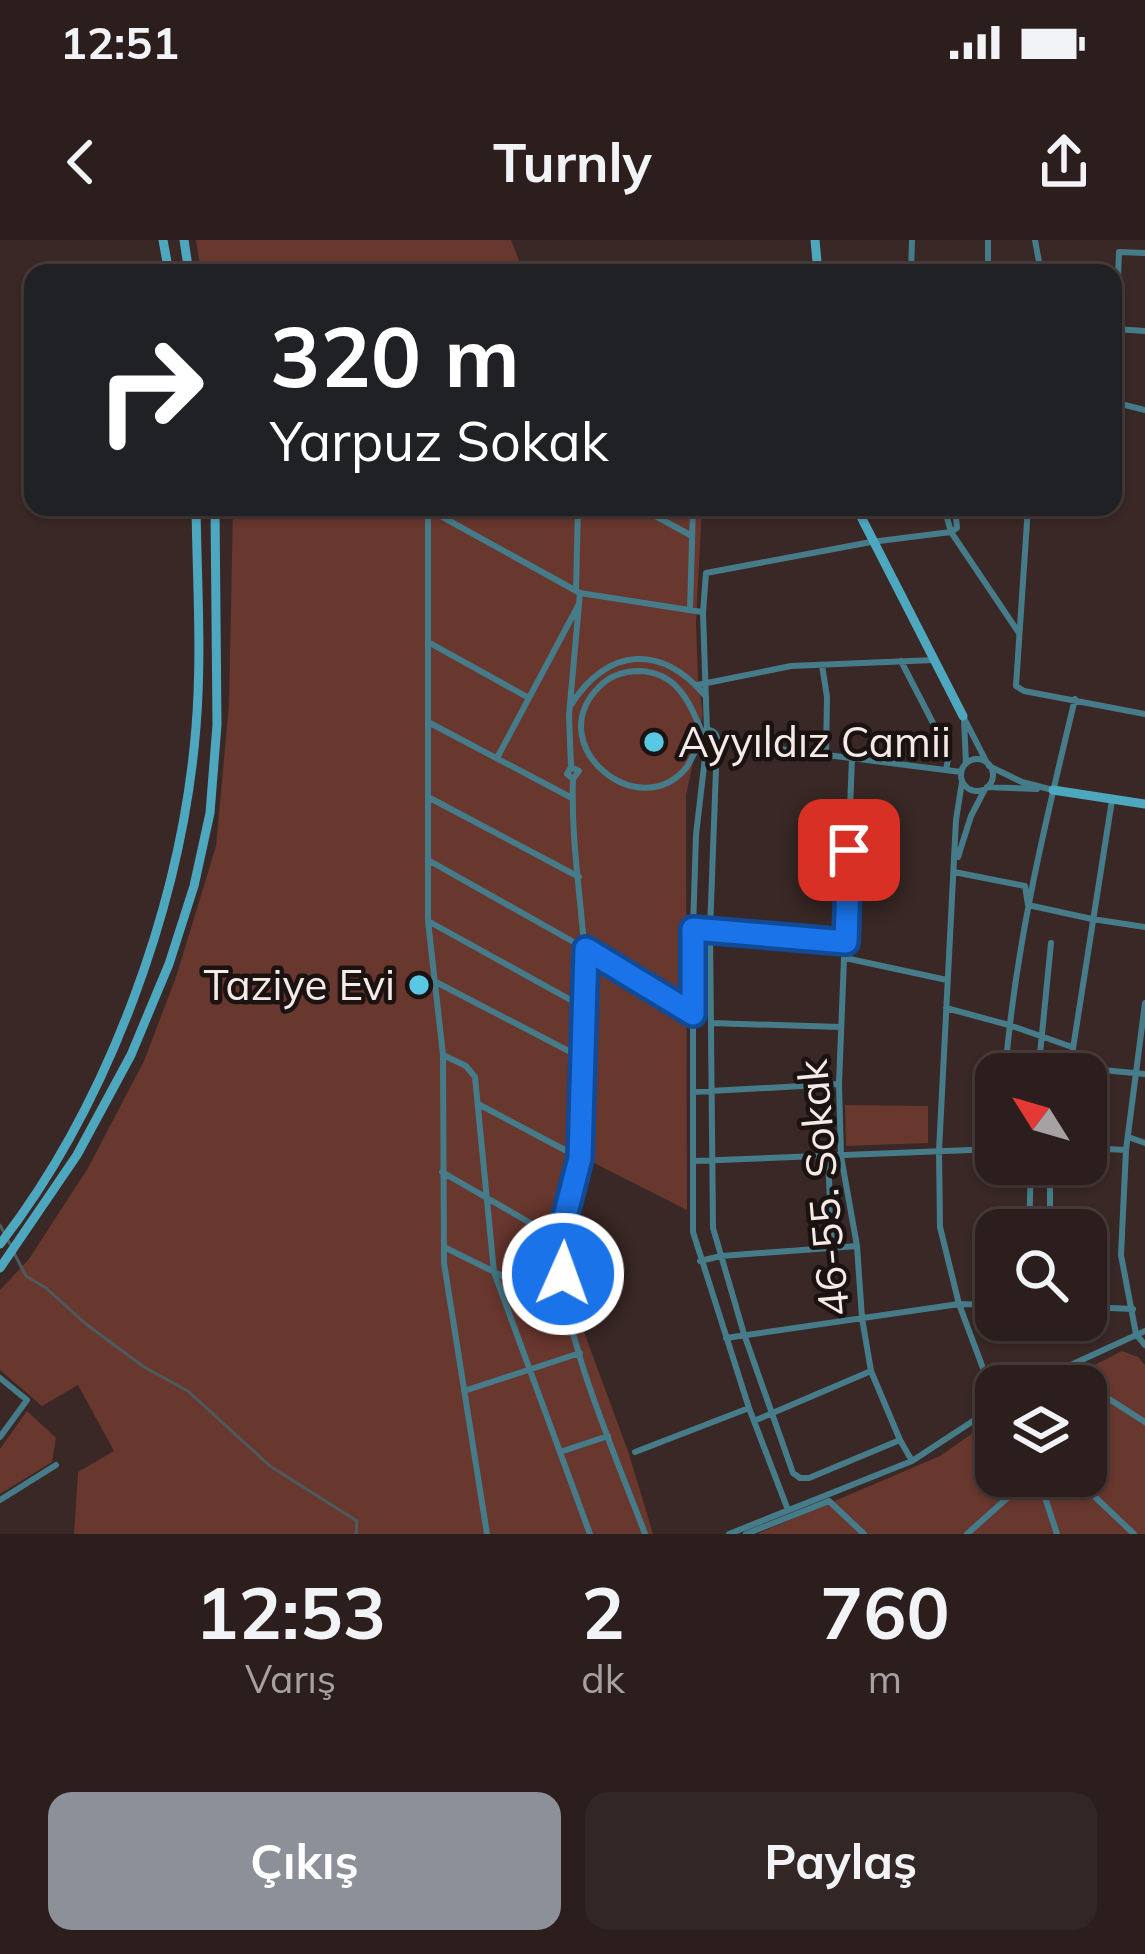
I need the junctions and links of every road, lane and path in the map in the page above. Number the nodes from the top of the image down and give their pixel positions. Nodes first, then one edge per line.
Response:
1 (1145, 253) edge
2 (1118, 264) edge
3 (196, 516) edge
4 (215, 516) edge
5 (428, 516) edge
6 (442, 516) edge
7 (578, 516) edge
8 (655, 516) edge
9 (693, 516) edge
10 (860, 516) edge
11 (947, 516) edge
12 (956, 516) edge
13 (1028, 516) edge
14 (951, 532) junction
15 (692, 536) junction
16 (872, 542) junction
17 (578, 592) junction
18 (579, 604) junction
19 (689, 610) junction
20 (703, 613) junction
21 (1021, 636) junction
22 (428, 642) junction
23 (934, 660) junction
24 (901, 661) junction
25 (822, 665) junction
26 (701, 684) junction
27 (529, 698) junction
28 (1075, 699) junction
29 (570, 708) junction
30 (1145, 714) edge
31 (963, 716) junction
32 (428, 722) junction
33 (705, 731) junction
34 (717, 742) junction
35 (703, 746) junction
36 (826, 755) junction
37 (497, 758) junction
38 (590, 758) junction
39 (852, 758) junction
40 (988, 765) junction
41 (964, 767) junction
42 (946, 770) junction
43 (583, 772) junction
44 (962, 782) junction
45 (986, 788) junction
46 (1053, 790) junction
47 (428, 797) junction
48 (572, 798) junction
49 (1112, 800) junction
50 (1145, 804) edge
51 (698, 819) junction
52 (712, 820) junction
53 (696, 835) junction
54 (712, 836) junction
55 (428, 860) junction
56 (954, 872) junction
57 (578, 877) junction
58 (1028, 905) junction
59 (1092, 920) junction
60 (428, 921) junction
61 (1145, 927) edge
62 (693, 929) junction
63 (710, 930) junction
64 (846, 942) junction
65 (1051, 944) dead end
66 (586, 949) junction
67 (845, 958) junction
68 (947, 980) junction
69 (434, 982) junction
70 (1145, 1003) edge
71 (946, 1008) junction
72 (586, 1010) junction
73 (693, 1014) junction
74 (711, 1023) junction
75 (1009, 1024) junction
76 (842, 1027) junction
77 (1041, 1037) junction
78 (1072, 1047) junction
79 (1007, 1053) edge
80 (1040, 1053) edge
81 (1071, 1053) edge
82 (442, 1055) junction
83 (584, 1059) junction
84 (1107, 1072) edge
85 (1141, 1073) edge
86 (839, 1084) junction
87 (712, 1090) junction
88 (692, 1092) junction
89 (478, 1104) junction
90 (1128, 1138) junction
91 (1145, 1143) edge
92 (1107, 1149) edge
93 (975, 1150) edge
94 (1126, 1150) junction
95 (940, 1151) junction
96 (828, 1156) junction
97 (842, 1156) junction
98 (580, 1158) junction
99 (692, 1161) junction
100 (713, 1161) junction
101 (442, 1172) junction
102 (485, 1198) junction
103 (23, 1225) junction
104 (716, 1239) junction
105 (559, 1240) junction
106 (0, 1244) edge
107 (695, 1245) junction
108 (857, 1246) junction
109 (444, 1247) junction
110 (832, 1248) junction
111 (721, 1256) junction
112 (700, 1261) junction
113 (0, 1268) edge
114 (494, 1271) junction
115 (959, 1304) junction
116 (975, 1304) edge
117 (567, 1308) junction
118 (1107, 1308) edge
119 (1133, 1309) junction
120 (862, 1318) junction
121 (1140, 1333) edge
122 (745, 1334) junction
123 (726, 1338) junction
124 (1145, 1345) edge
125 (580, 1353) junction
126 (982, 1365) edge
127 (1070, 1365) edge
128 (528, 1370) junction
129 (871, 1371) junction
130 (0, 1378) edge
131 (464, 1391) junction
132 (1107, 1399) edge
133 (749, 1408) junction
134 (771, 1413) junction
135 (975, 1418) edge
136 (754, 1421) junction
137 (1145, 1423) edge
138 (608, 1436) junction
139 (0, 1438) edge
140 (900, 1440) junction
141 (560, 1452) junction
142 (635, 1452) dead end
143 (912, 1461) junction
144 (56, 1465) dead end
145 (1011, 1497) edge
146 (1043, 1497) edge
147 (1095, 1497) edge
148 (0, 1500) edge
149 (788, 1510) junction
150 (769, 1525) junction
151 (488, 1534) edge
152 (590, 1534) edge
153 (645, 1534) edge
154 (728, 1534) edge
155 (746, 1534) edge
156 (773, 1534) edge
157 (864, 1534) edge
158 (968, 1534) edge
159 (1057, 1534) edge
160 (1134, 1534) edge

1 - 2 street
3 - 103 main road
4 - 103 main road
5 - 22 street
6 - 17 street
7 - 17 street
8 - 15 street
9 - 15 street
10 - 16 main road
11 - 14 street
12 - 14 street
13 - 21 street
14 - 16 street
14 - 21 street
15 - 19 street
16 - 20 street
16 - 23 main road
17 - 18 street
17 - 19 street
18 - 27 street
18 - 29 street
19 - 20 street
20 - 26 street
21 - 28 street
22 - 27 street
22 - 32 street
23 - 24 street
23 - 31 main road
24 - 25 street
24 - 42 street
25 - 26 street
25 - 36 street
26 - 29 street
26 - 33 street
27 - 37 street
28 - 30 street
28 - 46 street
29 - 43 street
31 - 40 street
31 - 41 street
32 - 37 street
32 - 47 street
33 - 34 street
33 - 35 street
33 - 38 street
34 - 35 street
34 - 36 street
34 - 52 street
35 - 43 street
35 - 51 street
36 - 39 street
37 - 48 street
38 - 43 street
38 - 43 street
39 - 42 street
39 - 64 street, 46-55. Sokak
40 - 41 street
40 - 45 street
40 - 46 street
41 - 42 street
41 - 44 street
43 - 48 street
44 - 45 street
44 - 56 street
45 - 46 street
45 - 56 street
46 - 49 main road
46 - 58 street
47 - 55 street
47 - 57 street
48 - 57 street
49 - 50 main road
49 - 59 street
51 - 52 street
51 - 53 street
52 - 54 street
53 - 54 street
53 - 62 street
54 - 63 street
55 - 60 street
55 - 66 street
56 - 58 street
56 - 68 street
57 - 66 street
58 - 59 street
58 - 75 street
59 - 61 street
59 - 78 street
60 - 69 street
60 - 72 street
62 - 63 street
62 - 73 street
63 - 64 street
63 - 74 street
64 - 67 street, 46-55. Sokak
65 - 77 street
66 - 72 street
66 - 73 street
67 - 68 street
67 - 76 street, 46-55. Sokak
68 - 71 street
69 - 82 street
69 - 83 street
70 - 85 street
71 - 75 street
71 - 95 street
72 - 83 street
73 - 88 street
74 - 76 street
74 - 87 street
75 - 77 street
75 - 79 street
76 - 86 street, 46-55. Sokak
77 - 78 street
77 - 80 street
78 - 81 street
82 - 89 street
82 - 101 street
83 - 98 street
84 - 85 street
85 - 90 street
86 - 87 street
86 - 97 street, 46-55. Sokak
87 - 88 street
87 - 100 street
88 - 99 street
89 - 98 street
89 - 102 street
90 - 91 street
90 - 94 street
92 - 94 street
93 - 95 street
94 - 119 street
95 - 97 street
95 - 115 street
96 - 97 street
96 - 100 street
96 - 110 street
97 - 108 street, 46-55. Sokak
98 - 105 street
99 - 100 street
99 - 107 street
100 - 104 street
101 - 102 street
101 - 109 street
102 - 105 street
102 - 114 street
103 - 106 main road
103 - 113 main road
104 - 107 street
104 - 111 street
105 - 117 street
107 - 112 street
108 - 110 street
108 - 120 street, 46-55. Sokak
109 - 114 street
109 - 131 street
110 - 111 street
111 - 112 street
111 - 122 street
112 - 123 street
114 - 117 street
114 - 128 street
115 - 116 street
115 - 120 street
115 - 126 street
117 - 125 street
118 - 119 street
119 - 121 street
120 - 122 street
120 - 129 street, 46-55. Sokak
121 - 124 street
121 - 127 street
122 - 123 street
122 - 134 street
123 - 133 street
125 - 128 street
125 - 138 street
128 - 131 street
128 - 141 street
129 - 134 street
129 - 140 street, 46-55. Sokak
130 - 139 street
131 - 151 street
132 - 137 street
133 - 136 street
133 - 142 street
134 - 136 street
134 - 140 street
135 - 143 street
136 - 149 street
138 - 141 street
138 - 153 street
140 - 143 street, 46-55. Sokak
141 - 152 street
143 - 149 street
144 - 148 street
145 - 158 street
146 - 159 street
147 - 160 street
149 - 154 street
150 - 155 street
150 - 156 street
150 - 157 street

